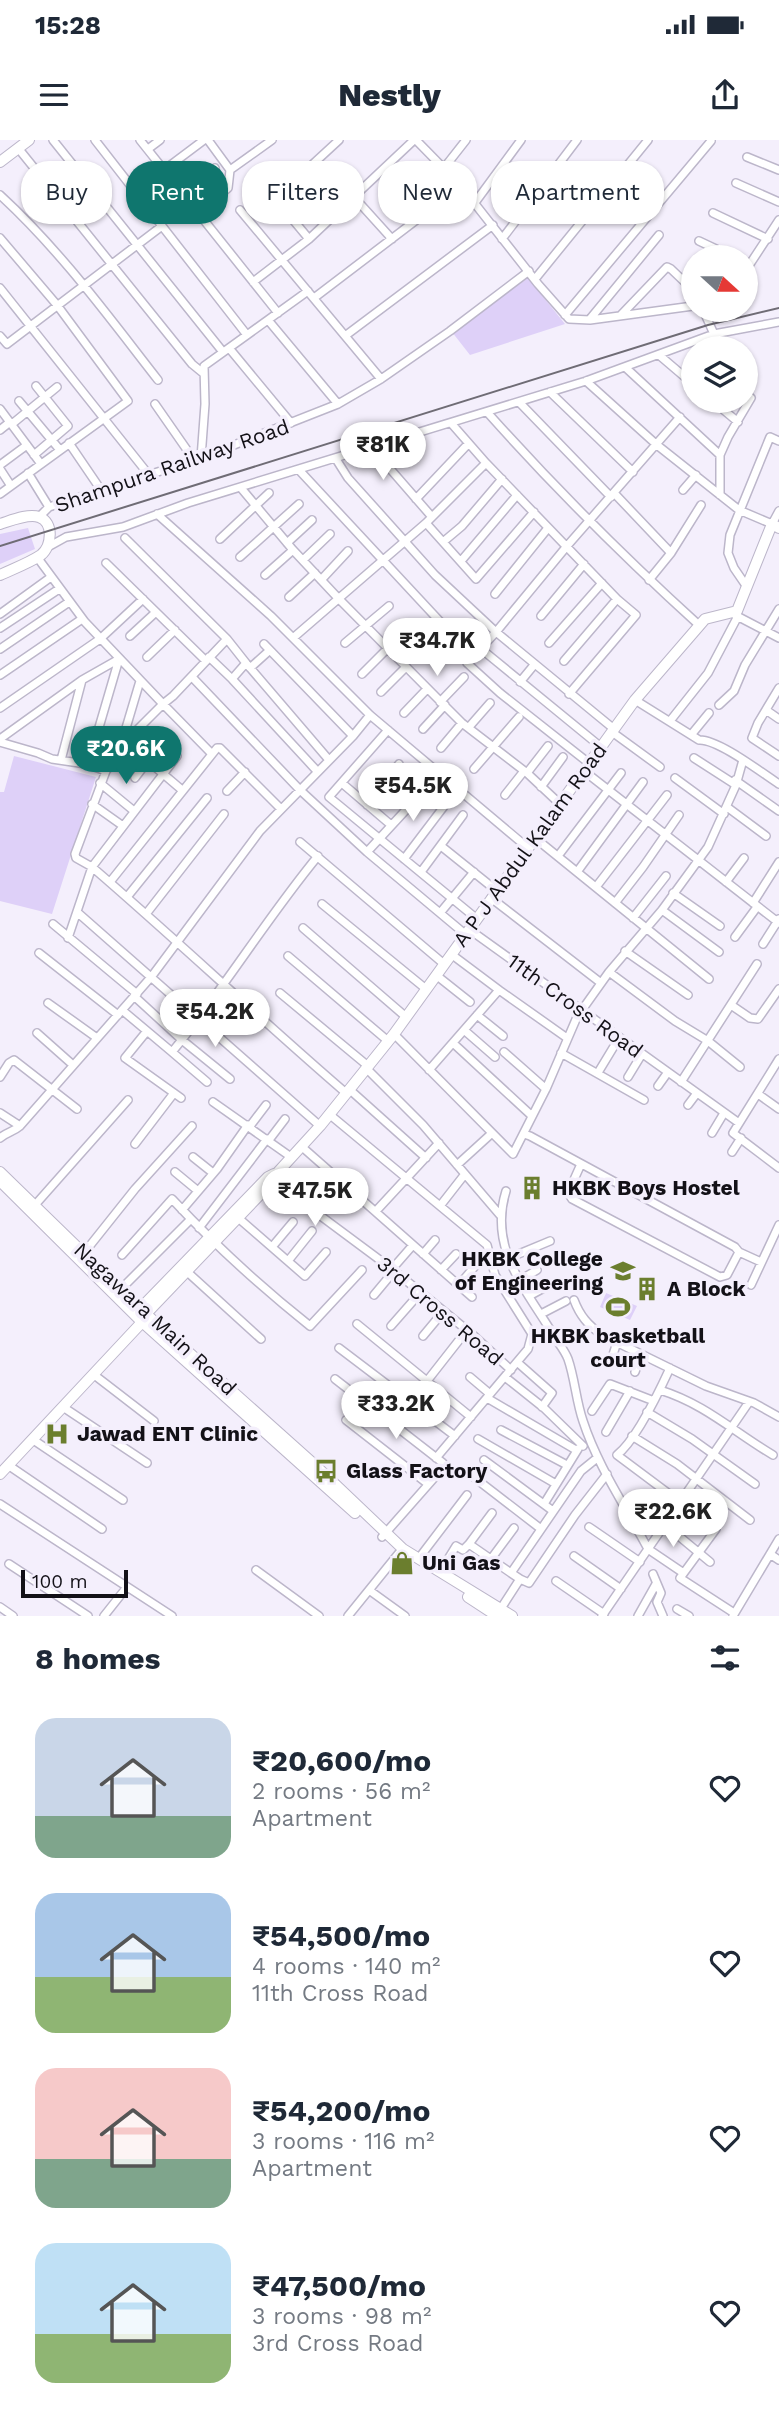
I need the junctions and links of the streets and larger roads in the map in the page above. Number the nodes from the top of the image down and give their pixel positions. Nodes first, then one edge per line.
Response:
1 (29, 140) edge
2 (53, 140) edge
3 (95, 140) edge
4 (141, 140) edge
5 (160, 140) edge
6 (220, 140) edge
7 (272, 140) edge
8 (339, 140) edge
9 (415, 140) edge
10 (466, 140) edge
11 (521, 140) edge
12 (577, 140) edge
13 (648, 140) edge
14 (711, 141) edge
15 (208, 142) edge
16 (0, 147) edge
17 (19, 148) junction
18 (148, 149) junction
19 (747, 157) dead end
20 (4, 159) edge
21 (157, 161) edge
22 (178, 161) edge
23 (316, 161) edge
24 (437, 161) edge
25 (450, 161) edge
26 (230, 170) junction
27 (779, 170) edge
28 (736, 183) dead end
29 (364, 188) edge
30 (228, 189) edge
31 (0, 195) edge
32 (477, 200) edge
33 (779, 202) edge
34 (477, 207) edge
35 (364, 208) edge
36 (240, 210) dead end
37 (713, 213) dead end
38 (779, 220) edge
39 (208, 224) edge
40 (296, 224) edge
41 (325, 224) edge
42 (412, 224) edge
43 (493, 225) junction
44 (162, 226) junction
45 (659, 235) dead end
46 (0, 238) edge
47 (309, 239) junction
48 (392, 239) junction
49 (502, 239) junction
50 (768, 239) junction
51 (699, 241) dead end
52 (137, 245) junction
53 (708, 245) edge
54 (758, 252) edge
55 (282, 261) junction
56 (111, 265) junction
57 (529, 271) junction
58 (535, 279) junction
59 (681, 279) edge
60 (253, 282) junction
61 (84, 285) junction
62 (0, 288) edge
63 (308, 291) junction
64 (314, 298) junction
65 (57, 305) junction
66 (681, 308) edge
67 (278, 313) junction
68 (565, 315) junction
69 (621, 316) junction
70 (268, 320) junction
71 (590, 320) junction
72 (708, 322) edge
73 (779, 322) edge
74 (31, 326) junction
75 (714, 334) junction
76 (247, 335) junction
77 (0, 336) edge
78 (345, 336) junction
79 (710, 336) edge
80 (681, 349) edge
81 (226, 350) junction
82 (659, 355) junction
83 (625, 367) junction
84 (202, 373) junction
85 (681, 374) edge
86 (381, 379) junction
87 (158, 380) dead end
88 (586, 382) junction
89 (36, 386) dead end
90 (57, 387) dead end
91 (550, 393) junction
92 (44, 397) junction
93 (19, 401) dead end
94 (519, 402) junction
95 (155, 404) dead end
96 (338, 404) junction
97 (0, 409) edge
98 (28, 411) junction
99 (487, 412) junction
100 (727, 413) edge
101 (743, 413) edge
102 (680, 418) junction
103 (105, 419) junction
104 (738, 422) junction
105 (11, 423) junction
106 (451, 423) junction
107 (291, 424) junction
108 (0, 430) edge
109 (52, 440) junction
110 (779, 441) edge
111 (69, 443) junction
112 (468, 444) junction
113 (27, 445) junction
114 (657, 445) junction
115 (372, 448) junction
116 (60, 450) junction
117 (34, 455) junction
118 (720, 455) junction
119 (197, 459) junction
120 (336, 459) junction
121 (486, 463) junction
122 (41, 464) junction
123 (0, 467) edge
124 (299, 470) junction
125 (633, 472) junction
126 (28, 473) junction
127 (149, 475) junction
128 (696, 475) junction
129 (502, 479) junction
130 (11, 486) junction
131 (241, 488) junction
132 (101, 490) junction
133 (683, 490) dead end
134 (269, 493) dead end
135 (0, 494) edge
136 (517, 495) junction
137 (612, 495) junction
138 (720, 495) junction
139 (416, 499) junction
140 (299, 504) dead end
141 (701, 505) dead end
142 (256, 506) junction
143 (49, 507) junction
144 (739, 510) junction
145 (779, 511) edge
146 (534, 512) junction
147 (158, 514) junction
148 (39, 517) junction
149 (312, 520) dead end
150 (429, 520) junction
151 (590, 520) junction
152 (0, 524) edge
153 (273, 526) junction
154 (775, 526) edge
155 (548, 528) junction
156 (0, 530) edge
157 (330, 534) dead end
158 (125, 538) dead end
159 (220, 538) dead end
160 (406, 541) junction
161 (287, 542) junction
162 (443, 542) junction
163 (567, 546) junction
164 (48, 547) junction
165 (293, 550) junction
166 (348, 551) dead end
167 (671, 553) junction
168 (37, 557) junction
169 (240, 557) dead end
170 (303, 560) junction
171 (383, 561) junction
172 (461, 561) junction
173 (106, 563) dead end
174 (584, 564) junction
175 (0, 568) edge
176 (315, 573) junction
177 (0, 575) edge
178 (265, 575) dead end
179 (51, 577) junction
180 (321, 580) junction
181 (649, 580) junction
182 (602, 583) junction
183 (747, 587) junction
184 (59, 589) junction
185 (495, 594) dead end
186 (289, 597) dead end
187 (338, 598) junction
188 (143, 599) junction
189 (617, 599) junction
190 (69, 602) junction
191 (389, 606) dead end
192 (779, 609) edge
193 (156, 612) junction
194 (0, 614) edge
195 (735, 614) junction
196 (541, 616) dead end
197 (82, 619) junction
198 (367, 625) junction
199 (700, 626) junction
200 (0, 628) edge
201 (175, 630) junction
202 (418, 631) dead end
203 (766, 631) junction
204 (496, 632) junction
205 (130, 636) dead end
206 (293, 638) junction
207 (779, 638) edge
208 (100, 639) junction
209 (227, 639) junction
210 (345, 643) dead end
211 (549, 643) dead end
212 (480, 648) junction
213 (0, 649) edge
214 (391, 652) junction
215 (472, 656) junction
216 (147, 657) dead end
217 (119, 659) junction
218 (207, 659) junction
219 (564, 661) dead end
220 (534, 665) junction
221 (248, 666) junction
222 (405, 667) junction
223 (362, 674) dead end
224 (0, 676) edge
225 (192, 677) junction
226 (464, 677) dead end
227 (232, 679) junction
228 (82, 680) junction
229 (140, 681) junction
230 (520, 682) junction
231 (779, 688) edge
232 (427, 689) junction
233 (381, 692) dead end
234 (569, 694) junction
235 (635, 700) junction
236 (490, 703) dead end
237 (163, 704) junction
238 (442, 704) junction
239 (719, 705) dead end
240 (0, 708) edge
241 (766, 710) junction
242 (404, 713) dead end
243 (709, 713) dead end
244 (370, 715) junction
245 (519, 717) dead end
246 (779, 719) edge
247 (670, 721) junction
248 (466, 725) junction
249 (423, 729) dead end
250 (388, 730) junction
251 (613, 731) junction
252 (691, 735) junction
253 (353, 736) junction
254 (0, 741) edge
255 (162, 742) dead end
256 (127, 743) junction
257 (548, 746) dead end
258 (494, 747) junction
259 (601, 747) junction
260 (441, 748) dead end
261 (211, 753) junction
262 (177, 756) dead end
263 (779, 756) edge
264 (563, 757) dead end
265 (694, 758) dead end
266 (61, 760) junction
267 (330, 760) junction
268 (743, 760) junction
269 (148, 761) junction
270 (399, 764) dead end
271 (88, 765) junction
272 (660, 767) dead end
273 (587, 768) junction
274 (474, 769) dead end
275 (106, 771) junction
276 (317, 771) junction
277 (246, 772) junction
278 (438, 772) junction
279 (526, 772) junction
280 (621, 773) dead end
281 (163, 774) junction
282 (135, 778) dead end
283 (676, 778) dead end
284 (643, 782) dead end
285 (100, 783) junction
286 (735, 783) junction
287 (343, 784) junction
288 (779, 784) edge
289 (541, 787) junction
290 (608, 789) junction
291 (182, 790) junction
292 (300, 790) junction
293 (227, 791) dead end
294 (505, 795) dead end
295 (667, 795) dead end
296 (207, 798) dead end
297 (92, 804) junction
298 (560, 804) junction
299 (368, 805) junction
300 (445, 805) dead end
301 (628, 805) junction
302 (281, 809) junction
303 (726, 810) junction
304 (779, 810) edge
305 (134, 811) junction
306 (224, 814) dead end
307 (463, 815) dead end
308 (679, 815) dead end
309 (646, 821) junction
310 (391, 825) junction
311 (123, 826) junction
312 (665, 835) junction
313 (766, 836) dead end
314 (536, 838) junction
315 (380, 839) junction
316 (300, 842) dead end
317 (441, 846) junction
318 (528, 848) junction
319 (367, 852) junction
320 (318, 856) junction
321 (558, 856) junction
322 (744, 858) dead end
323 (404, 859) junction
324 (699, 861) junction
325 (779, 862) edge
326 (92, 867) junction
327 (421, 872) junction
328 (474, 872) junction
329 (577, 872) junction
330 (666, 876) dead end
331 (110, 882) junction
332 (726, 883) junction
333 (596, 887) junction
334 (673, 893) junction
335 (494, 895) junction
336 (127, 897) junction
337 (452, 899) junction
338 (615, 902) junction
339 (322, 904) dead end
340 (755, 905) junction
341 (662, 910) junction
342 (77, 912) junction
343 (146, 914) junction
344 (440, 914) junction
345 (634, 918) junction
346 (477, 919) junction
347 (778, 921) edge
348 (52, 924) dead end
349 (720, 926) dead end
350 (303, 928) dead end
351 (645, 928) junction
352 (468, 932) junction
353 (735, 937) dead end
354 (68, 938) junction
355 (178, 942) junction
356 (763, 944) dead end
357 (625, 951) junction
358 (719, 952) dead end
359 (39, 953) dead end
360 (451, 954) junction
361 (288, 956) dead end
362 (444, 964) junction
363 (757, 964) dead end
364 (609, 972) junction
365 (436, 975) junction
366 (152, 976) junction
367 (709, 979) dead end
368 (601, 983) junction
369 (224, 984) junction
370 (426, 989) junction
371 (779, 989) edge
372 (499, 990) junction
373 (280, 993) dead end
374 (135, 995) junction
375 (688, 995) dead end
376 (470, 1002) dead end
377 (48, 1003) dead end
378 (731, 1005) junction
379 (581, 1010) junction
380 (120, 1012) junction
381 (477, 1015) junction
382 (406, 1017) junction
383 (198, 1020) junction
384 (464, 1030) junction
385 (147, 1031) junction
386 (37, 1033) dead end
387 (503, 1036) dead end
388 (97, 1038) junction
389 (391, 1038) junction
390 (567, 1038) junction
391 (619, 1038) junction
392 (182, 1040) junction
393 (708, 1041) junction
394 (453, 1042) junction
395 (172, 1052) junction
396 (504, 1052) dead end
397 (561, 1053) junction
398 (642, 1054) junction
399 (495, 1057) dead end
400 (779, 1059) edge
401 (73, 1065) junction
402 (367, 1067) junction
403 (740, 1067) dead end
404 (429, 1070) junction
405 (599, 1071) dead end
406 (668, 1072) junction
407 (0, 1077) edge
408 (628, 1077) dead end
409 (230, 1079) dead end
410 (207, 1082) dead end
411 (681, 1082) junction
412 (659, 1086) dead end
413 (52, 1088) junction
414 (546, 1088) junction
415 (348, 1091) junction
416 (696, 1093) junction
417 (758, 1094) junction
418 (128, 1100) dead end
419 (644, 1100) dead end
420 (213, 1102) dead end
421 (266, 1105) dead end
422 (688, 1105) dead end
423 (77, 1109) dead end
424 (779, 1109) edge
425 (0, 1113) edge
426 (724, 1113) junction
427 (329, 1114) junction
428 (532, 1116) junction
429 (285, 1119) dead end
430 (739, 1123) junction
431 (20, 1126) junction
432 (192, 1126) dead end
433 (249, 1126) junction
434 (320, 1126) junction
435 (712, 1133) dead end
436 (491, 1134) junction
437 (524, 1134) junction
438 (0, 1138) edge
439 (741, 1139) junction
440 (268, 1140) junction
441 (439, 1143) junction
442 (135, 1144) dead end
443 (301, 1146) junction
444 (732, 1152) dead end
445 (193, 1157) dead end
446 (292, 1157) junction
447 (426, 1158) junction
448 (580, 1164) junction
449 (457, 1165) junction
450 (779, 1168) edge
451 (0, 1172) edge
452 (175, 1172) dead end
453 (214, 1173) junction
454 (465, 1174) junction
455 (273, 1177) junction
456 (406, 1178) junction
457 (0, 1181) edge
458 (198, 1191) junction
459 (506, 1191) dead end
460 (36, 1205) junction
461 (440, 1206) junction
462 (182, 1210) junction
463 (376, 1211) junction
464 (500, 1215) junction
465 (236, 1216) junction
466 (191, 1219) junction
467 (293, 1222) dead end
468 (779, 1225) edge
469 (199, 1228) junction
470 (312, 1231) dead end
471 (435, 1240) dead end
472 (212, 1241) junction
473 (550, 1241) dead end
474 (413, 1245) junction
475 (272, 1247) junction
476 (326, 1252) dead end
477 (739, 1252) junction
478 (83, 1253) junction
479 (423, 1254) junction
480 (456, 1254) dead end
481 (122, 1255) dead end
482 (509, 1258) junction
483 (288, 1261) junction
484 (761, 1262) junction
485 (477, 1265) dead end
486 (185, 1270) junction
487 (362, 1270) dead end
488 (393, 1270) junction
489 (441, 1270) junction
490 (537, 1270) dead end
491 (520, 1280) junction
492 (553, 1283) dead end
493 (751, 1284) dead end
494 (458, 1285) junction
495 (121, 1289) junction
496 (420, 1293) junction
497 (374, 1295) dead end
498 (529, 1296) junction
499 (472, 1297) dead end
500 (443, 1312) junction
501 (541, 1314) junction
502 (141, 1316) junction
503 (357, 1324) dead end
504 (391, 1325) dead end
505 (467, 1331) junction
506 (423, 1336) dead end
507 (261, 1339) dead end
508 (617, 1342) junction
509 (339, 1348) dead end
510 (640, 1354) junction
511 (611, 1361) dead end
512 (517, 1363) junction
513 (670, 1368) junction
514 (511, 1370) junction
515 (635, 1372) dead end
516 (93, 1374) junction
517 (470, 1377) dead end
518 (505, 1377) junction
519 (335, 1379) dead end
520 (427, 1381) junction
521 (660, 1390) junction
522 (630, 1391) junction
523 (488, 1396) junction
524 (654, 1401) junction
525 (749, 1402) junction
526 (63, 1407) junction
527 (542, 1407) junction
528 (592, 1411) dead end
529 (647, 1412) junction
530 (471, 1417) junction
531 (779, 1417) edge
532 (346, 1420) dead end
533 (155, 1421) dead end
534 (731, 1427) junction
535 (501, 1430) dead end
536 (606, 1432) dead end
537 (455, 1436) junction
538 (632, 1436) junction
539 (32, 1439) junction
540 (478, 1439) dead end
541 (583, 1446) junction
542 (773, 1455) dead end
543 (712, 1456) junction
544 (436, 1458) junction
545 (597, 1458) junction
546 (484, 1460) dead end
547 (147, 1463) dead end
548 (8, 1465) junction
549 (567, 1465) junction
550 (0, 1474) edge
551 (607, 1474) junction
552 (471, 1475) dead end
553 (696, 1479) junction
554 (428, 1484) junction
555 (755, 1484) dead end
556 (556, 1485) junction
557 (467, 1495) dead end
558 (123, 1500) dead end
559 (639, 1503) dead end
560 (680, 1503) junction
561 (0, 1504) edge
562 (544, 1504) junction
563 (553, 1511) junction
564 (492, 1513) dead end
565 (750, 1520) dead end
566 (665, 1525) junction
567 (589, 1527) dead end
568 (513, 1528) dead end
569 (102, 1529) dead end
570 (541, 1529) junction
571 (384, 1535) junction
572 (779, 1539) edge
573 (469, 1544) junction
574 (648, 1549) junction
575 (399, 1553) junction
576 (700, 1553) junction
577 (769, 1554) junction
578 (574, 1556) dead end
579 (419, 1558) junction
580 (491, 1559) junction
581 (779, 1560) edge
582 (640, 1562) junction
583 (710, 1562) dead end
584 (9, 1564) dead end
585 (256, 1570) dead end
586 (440, 1572) junction
587 (682, 1572) junction
588 (511, 1573) junction
589 (653, 1574) dead end
590 (520, 1580) junction
591 (556, 1581) dead end
592 (656, 1584) junction
593 (127, 1587) junction
594 (621, 1589) junction
595 (369, 1590) junction
596 (0, 1607) edge
597 (677, 1609) dead end
598 (494, 1614) edge
599 (603, 1615) edge
600 (734, 1615) edge
601 (13, 1616) edge
602 (88, 1616) edge
603 (104, 1616) edge
604 (172, 1616) edge
605 (319, 1616) edge
606 (348, 1616) edge
607 (405, 1616) edge
608 (512, 1616) edge
609 (638, 1616) edge
610 (663, 1616) edge
611 (689, 1616) edge

1 - 17 street
2 - 52 street
3 - 44 street
4 - 18 street
5 - 18 street
6 - 15 street
7 - 26 street
8 - 23 street
9 - 24 street
9 - 29 street
10 - 25 street
11 - 32 street
12 - 49 street
13 - 58 street
14 - 68 street
15 - 22 street
15 - 26 street
16 - 20 street
17 - 20 street
17 - 56 street
18 - 21 street
19 - 27 street
26 - 30 street
28 - 33 street
31 - 61 street
34 - 43 street
35 - 48 street
36 - 55 street
37 - 50 street
38 - 50 street
39 - 60 street
40 - 47 street
41 - 47 street
42 - 48 street
43 - 49 street
43 - 78 street
44 - 52 street
44 - 76 street
45 - 71 street
46 - 65 street
47 - 55 street
48 - 64 street
49 - 57 street
50 - 54 street
51 - 53 street
52 - 56 street
52 - 81 street
55 - 60 street
55 - 63 street
56 - 61 street
56 - 84 street
57 - 58 street
57 - 86 street, Shampura Railway Road
58 - 68 street
59 - 69 street
60 - 67 street
61 - 65 street
61 - 87 street
62 - 74 street
63 - 64 street
63 - 67 street
64 - 78 street
65 - 74 street
65 - 103 street
66 - 69 street
67 - 70 street
68 - 71 street
69 - 71 street
70 - 76 street
70 - 96 street
72 - 75 street
73 - 75 street
74 - 77 street
74 - 103 street
75 - 79 street
76 - 81 street
78 - 86 street
80 - 82 street
81 - 84 street
81 - 107 street
82 - 83 street
82 - 85 street
83 - 88 street
83 - 102 street
84 - 119 street
86 - 96 street, Shampura Railway Road
88 - 91 street
88 - 114 street
89 - 92 street
90 - 92 street
91 - 94 street
91 - 125 street
92 - 98 street
92 - 109 street
93 - 98 street
94 - 99 street
94 - 137 street
95 - 119 street
96 - 107 street, Shampura Railway Road
97 - 105 street
98 - 105 street
98 - 109 street
99 - 106 street
99 - 151 street
100 - 104 street
101 - 104 street
102 - 114 street
102 - 118 street
103 - 111 street
103 - 127 street
104 - 118 street
105 - 108 street
105 - 113 street
106 - 112 street
106 - 115 street
107 - 119 street, Shampura Railway Road
109 - 116 street
109 - 117 street
110 - 144 street
111 - 116 street
111 - 132 street
112 - 121 street
112 - 139 street
113 - 117 street
113 - 123 street
114 - 125 street
114 - 128 street
115 - 120 street
115 - 139 street
116 - 122 street
117 - 122 street
118 - 138 street
119 - 127 street, Shampura Railway Road
120 - 124 street
120 - 160 street
121 - 129 street
121 - 150 street
122 - 126 street
123 - 130 street
124 - 131 street
124 - 171 street
125 - 137 street
126 - 130 street
126 - 143 street
127 - 132 street, Shampura Railway Road
128 - 133 street
128 - 138 street
129 - 136 street
129 - 162 street
130 - 135 street
131 - 142 street
131 - 147 street
132 - 143 street, Shampura Railway Road
134 - 142 street
136 - 146 street
136 - 172 street
137 - 151 street
137 - 167 street
138 - 144 street
139 - 150 street
140 - 153 street
141 - 167 street
142 - 153 street
142 - 159 street
143 - 148 street, Shampura Railway Road
144 - 154 street
144 - 183 street
145 - 154 street
146 - 155 street
146 - 172 street
147 - 164 street
147 - 206 street
148 - 152 street
148 - 164 street
149 - 161 street
150 - 160 street
150 - 162 street
151 - 163 street
151 - 181 street
153 - 161 street
153 - 169 street
154 - 183 street
155 - 163 street
155 - 185 street
156 - 175 street
157 - 170 street
158 - 209 street
160 - 171 street
160 - 204 street
161 - 165 street
162 - 172 street
163 - 174 street
163 - 204 street
164 - 168 street
165 - 170 street
165 - 178 street
166 - 180 street
167 - 181 street
168 - 177 street
168 - 179 street
170 - 176 street
171 - 187 street
171 - 215 street
173 - 188 street
174 - 182 street
174 - 196 street
176 - 180 street
176 - 186 street
179 - 184 street
179 - 194 street
180 - 187 street
181 - 199 street
182 - 189 street
182 - 211 street
183 - 195 street
184 - 190 street
184 - 200 street
187 - 198 street
187 - 206 street
188 - 193 street
188 - 208 street
189 - 219 street
189 - 234 street
190 - 197 street
190 - 213 street
191 - 198 street
192 - 203 street
193 - 201 street
193 - 205 street
195 - 199 street, A P J Abdul Kalam Road
195 - 203 street
195 - 247 street
197 - 208 street
197 - 224 street
198 - 210 street
198 - 214 street
199 - 235 street, A P J Abdul Kalam Road
201 - 216 street
201 - 218 street
202 - 214 street
203 - 207 street
203 - 239 street
204 - 212 street
204 - 220 street
206 - 244 street
208 - 217 street
208 - 240 street
209 - 218 street
209 - 221 street
212 - 215 street
212 - 230 street
214 - 222 street
214 - 223 street
215 - 273 street
217 - 228 street
217 - 229 street
217 - 271 street
218 - 225 street
218 - 227 street
220 - 230 street
220 - 234 street
221 - 227 street
221 - 253 street
221 - 267 street
222 - 232 street
222 - 233 street
225 - 237 street
225 - 292 street, 11th Cross Road
226 - 238 street
227 - 276 street
228 - 254 street
228 - 266 street
229 - 237 street
229 - 256 street
230 - 259 street
231 - 241 street
232 - 238 street
232 - 242 street
234 - 251 street
235 - 247 street
235 - 251 street, A P J Abdul Kalam Road
236 - 248 street
237 - 256 street
237 - 261 street
238 - 248 street
238 - 249 street
241 - 246 street
241 - 263 street
243 - 252 street
244 - 250 street
244 - 253 street
245 - 258 street
247 - 252 street
248 - 258 street
248 - 260 street
250 - 278 street
250 - 287 street
251 - 259 street, A P J Abdul Kalam Road
251 - 272 street
252 - 268 street
253 - 267 street
254 - 266 street
255 - 269 street
256 - 269 street
256 - 275 street
257 - 279 street
258 - 274 street
258 - 279 street
259 - 273 street, A P J Abdul Kalam Road
261 - 277 street
261 - 291 street
262 - 281 street
264 - 289 street
265 - 286 street
266 - 271 street
267 - 276 street
268 - 286 street
268 - 288 street
269 - 281 street
269 - 282 street
270 - 299 street
271 - 275 street
273 - 290 street
273 - 298 street, A P J Abdul Kalam Road
275 - 285 street
276 - 292 street
277 - 293 street
277 - 302 street
278 - 310 street
278 - 318 street
279 - 289 street
279 - 294 street
280 - 290 street
281 - 291 street
281 - 305 street
283 - 303 street
284 - 301 street
285 - 297 street
285 - 305 street
286 - 303 street
286 - 304 street
287 - 299 street
287 - 315 street
289 - 298 street
290 - 301 street
290 - 321 street
291 - 331 street
292 - 302 street
292 - 319 street, 11th Cross Road
295 - 309 street
296 - 336 street
297 - 311 street
297 - 326 street
298 - 314 street, A P J Abdul Kalam Road
299 - 310 street
300 - 323 street
301 - 309 street
301 - 329 street
302 - 355 street
303 - 313 street
303 - 324 street
305 - 311 street
306 - 343 street
307 - 317 street
308 - 312 street
309 - 312 street
309 - 333 street
310 - 315 street
311 - 326 street
312 - 324 street
312 - 338 street
314 - 318 street, A P J Abdul Kalam Road
314 - 321 street
315 - 319 street
315 - 323 street
316 - 320 street
317 - 327 street
317 - 328 street
318 - 335 street, A P J Abdul Kalam Road
319 - 344 street, 11th Cross Road
320 - 362 street
320 - 369 street
321 - 329 street
322 - 332 street
323 - 327 street
324 - 332 street
324 - 334 street
325 - 340 street
326 - 331 street
326 - 342 street
327 - 337 street
328 - 335 street
328 - 337 street
329 - 333 street
330 - 345 street
331 - 336 street
332 - 340 street
333 - 338 street
334 - 341 street
334 - 349 street
335 - 346 street, A P J Abdul Kalam Road
335 - 368 street
336 - 343 street
337 - 344 street
337 - 346 street
338 - 345 street
339 - 370 street
340 - 347 street
340 - 353 street
341 - 351 street
341 - 358 street
342 - 354 street
342 - 366 street
343 - 355 street
344 - 352 street, 11th Cross Road
345 - 351 street
346 - 352 street, A P J Abdul Kalam Road
347 - 356 street
348 - 354 street
350 - 382 street
351 - 357 street
351 - 367 street
352 - 360 street, A P J Abdul Kalam Road
352 - 379 street, 11th Cross Road
354 - 374 street
355 - 366 street
355 - 369 street
357 - 364 street
357 - 375 street
359 - 380 street
360 - 362 street, A P J Abdul Kalam Road
360 - 372 street
361 - 389 street
362 - 365 street, A P J Abdul Kalam Road
363 - 378 street
364 - 368 street
364 - 393 street
365 - 370 street, A P J Abdul Kalam Road
365 - 376 street
366 - 374 street
366 - 383 street
368 - 379 street
369 - 383 street
369 - 415 street
370 - 382 street, A P J Abdul Kalam Road
371 - 378 street
372 - 381 street
372 - 390 street
373 - 402 street
374 - 380 street
374 - 392 street
377 - 388 street
378 - 393 street
379 - 390 street
379 - 391 street, 11th Cross Road
380 - 385 street
380 - 388 street
381 - 384 street
381 - 387 street
382 - 389 street, A P J Abdul Kalam Road
383 - 392 street
383 - 434 street
384 - 394 street
384 - 399 street
385 - 395 street
385 - 442 street
386 - 401 street
388 - 401 street
389 - 402 street, A P J Abdul Kalam Road
389 - 404 street
390 - 397 street
391 - 398 street, 11th Cross Road
391 - 405 street
392 - 395 street
392 - 409 street
393 - 403 street
393 - 411 street
394 - 404 street
394 - 428 street
395 - 410 street
396 - 414 street
397 - 414 street
397 - 419 street
398 - 406 street, 11th Cross Road
398 - 408 street
400 - 417 street
401 - 413 street
402 - 415 street, A P J Abdul Kalam Road
402 - 441 street
404 - 436 street
406 - 411 street, 11th Cross Road
406 - 412 street
407 - 413 street
411 - 416 street, 11th Cross Road
413 - 423 street
413 - 431 street
414 - 428 street
415 - 427 street, A P J Abdul Kalam Road
415 - 447 street
416 - 422 street
416 - 426 street, 11th Cross Road
417 - 424 street
417 - 430 street
418 - 460 street
420 - 433 street
421 - 433 street
425 - 431 street
426 - 430 street, 11th Cross Road
426 - 435 street
427 - 434 street, A P J Abdul Kalam Road
427 - 456 street
428 - 437 street
429 - 440 street
430 - 439 street
431 - 438 street
432 - 478 street
433 - 440 street
433 - 453 street
434 - 443 street, A P J Abdul Kalam Road
436 - 437 street
436 - 449 street
437 - 448 street
439 - 444 street
439 - 450 street
440 - 446 street
440 - 469 street
441 - 447 street
441 - 449 street
443 - 446 street, A P J Abdul Kalam Road
443 - 463 street
445 - 453 street
446 - 455 street, A P J Abdul Kalam Road
447 - 456 street
448 - 477 street
448 - 477 street
449 - 454 street
451 - 460 street, Nagawara Main Road
452 - 458 street
453 - 458 street
454 - 461 street
454 - 464 street
455 - 465 street, A P J Abdul Kalam Road
455 - 488 street, 3rd Cross Road
456 - 461 street
456 - 463 street
457 - 502 street
458 - 462 street
459 - 464 street
460 - 478 street, Nagawara Main Road
461 - 512 street
462 - 466 street
462 - 481 street
463 - 474 street
464 - 482 street
465 - 472 street, A P J Abdul Kalam Road
465 - 475 street
466 - 469 street
466 - 495 street
467 - 475 street
468 - 484 street
469 - 472 street
470 - 483 street
471 - 479 street
472 - 486 street, A P J Abdul Kalam Road
472 - 487 street
473 - 482 street
474 - 479 street
474 - 488 street
475 - 483 street
476 - 483 street
477 - 484 street
478 - 495 street, Nagawara Main Road
479 - 489 street
480 - 489 street
482 - 491 street
484 - 493 street
485 - 494 street
486 - 502 street, A P J Abdul Kalam Road
486 - 507 street
488 - 496 street, 3rd Cross Road
488 - 497 street
489 - 494 street
490 - 491 street
491 - 498 street
492 - 498 street
494 - 499 street
495 - 502 street, Nagawara Main Road
496 - 500 street, 3rd Cross Road
496 - 504 street
498 - 501 street
500 - 505 street, 3rd Cross Road
500 - 506 street
501 - 508 street
501 - 541 street
502 - 516 street, A P J Abdul Kalam Road
502 - 571 street, Nagawara Main Road
503 - 520 street
505 - 514 street, 3rd Cross Road
505 - 520 street
508 - 510 street
508 - 511 street
509 - 537 street
510 - 513 street
510 - 515 street
512 - 514 street
512 - 527 street
513 - 521 street
513 - 525 street
514 - 518 street
516 - 526 street, A P J Abdul Kalam Road
516 - 533 street
517 - 523 street
518 - 523 street
518 - 527 street
519 - 544 street
520 - 530 street
521 - 524 street
521 - 534 street
522 - 524 street
522 - 528 street
522 - 536 street
523 - 530 street
523 - 541 street
524 - 529 street
525 - 531 street
525 - 534 street
526 - 539 street, A P J Abdul Kalam Road
526 - 547 street
527 - 541 street
529 - 538 street
529 - 543 street
530 - 537 street
532 - 554 street
534 - 542 street
534 - 543 street
535 - 549 street
537 - 544 street
538 - 553 street
538 - 560 street
539 - 548 street, A P J Abdul Kalam Road
539 - 558 street
540 - 556 street
541 - 545 street
541 - 549 street
543 - 553 street
543 - 555 street
544 - 554 street
545 - 551 street
545 - 563 street
546 - 562 street
548 - 550 street, A P J Abdul Kalam Road
548 - 569 street
549 - 556 street
551 - 574 street
551 - 590 street
552 - 570 street
553 - 560 street
553 - 565 street
554 - 571 street
556 - 562 street
557 - 579 street
559 - 566 street
560 - 566 street
560 - 576 street
561 - 593 street
562 - 563 street
563 - 570 street
564 - 573 street
566 - 574 street
566 - 576 street
567 - 582 street
568 - 580 street
570 - 588 street
571 - 575 street, Nagawara Main Road
571 - 579 street, Nagawara Main Road
572 - 577 street
573 - 580 street
573 - 586 street
574 - 582 street
574 - 587 street
575 - 595 street
575 - 598 street, Nagawara Main Road
576 - 583 street
576 - 587 street
577 - 581 street
577 - 600 street
578 - 594 street
579 - 586 street, Nagawara Main Road
580 - 588 street
582 - 594 street
584 - 602 street
585 - 605 street
586 - 598 street, Nagawara Main Road
587 - 600 street
588 - 590 street
589 - 592 street
590 - 598 street
591 - 599 street
592 - 609 street
592 - 610 street
593 - 603 street
593 - 604 street
594 - 599 street
595 - 606 street
595 - 607 street
596 - 601 street
597 - 611 street
598 - 608 street, Nagawara Main Road

